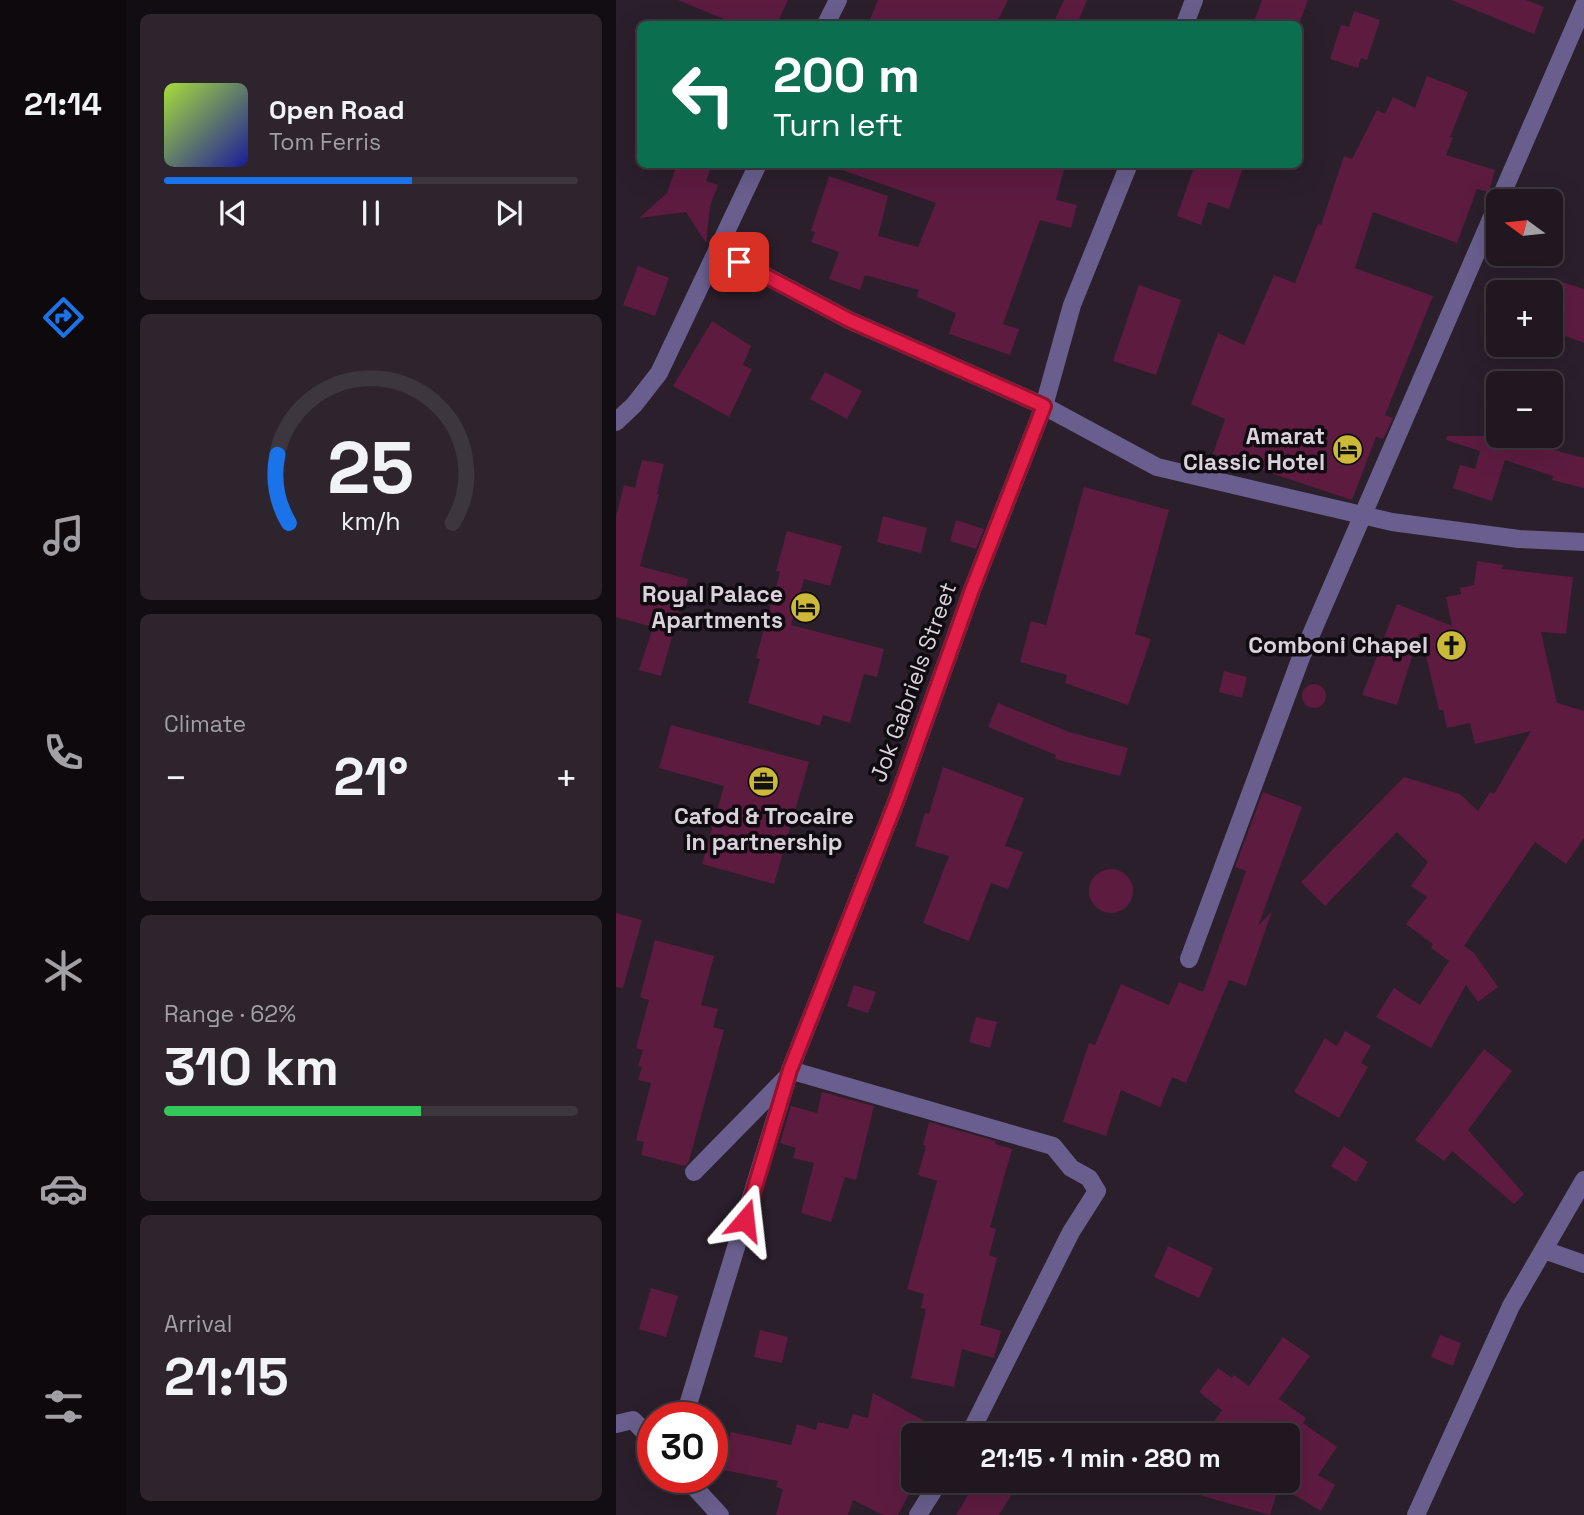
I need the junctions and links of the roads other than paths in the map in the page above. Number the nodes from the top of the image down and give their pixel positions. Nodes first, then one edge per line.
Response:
1 (838, 0) edge
2 (1195, 0) edge
3 (1584, 5) edge
4 (828, 21) edge
5 (1186, 21) edge
6 (756, 168) edge
7 (1127, 168) edge
8 (1504, 189) edge
9 (1486, 230) edge
10 (717, 250) junction
11 (1044, 406) junction
12 (616, 422) edge
13 (1364, 514) junction
14 (1584, 542) edge
15 (1189, 959) dead end
16 (694, 1172) dead end
17 (1584, 1180) edge
18 (1544, 1250) junction
19 (1584, 1264) edge
20 (689, 1402) edge
21 (975, 1423) edge
22 (616, 1424) edge
23 (637, 1424) edge
24 (700, 1493) edge
25 (932, 1493) edge
26 (720, 1515) edge
27 (918, 1515) edge
28 (1416, 1515) edge

1 - 4 street
2 - 5 street
3 - 8 street
6 - 10 street
7 - 11 street, Jok Gabriels Street
9 - 13 street
10 - 11 street
10 - 12 street
11 - 13 street
11 - 20 street, Jok Gabriels Street
13 - 14 street
13 - 15 street
16 - 21 street
17 - 18 street
18 - 19 street
18 - 28 street
22 - 23 street
24 - 26 street
25 - 27 street

